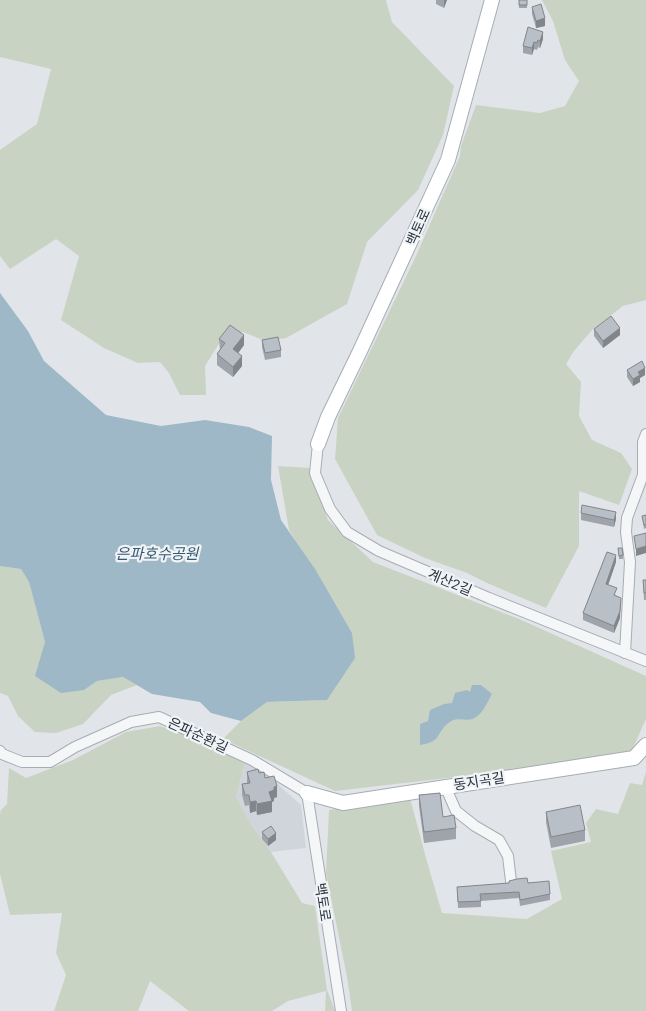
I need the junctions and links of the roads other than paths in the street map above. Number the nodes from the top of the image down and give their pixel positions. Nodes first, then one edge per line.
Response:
1 (492, 0) edge
2 (646, 434) edge
3 (318, 444) joint
4 (625, 652) junction
5 (646, 661) edge
6 (646, 745) edge
7 (0, 751) edge
8 (445, 786) junction
9 (307, 793) junction
10 (511, 881) edge
11 (341, 1011) edge

1 - 3 street, 백토로
2 - 4 street
3 - 4 street, 계산2길
4 - 5 street, 계산2길
6 - 8 street, 동지곡길
7 - 9 street, 은파순환길
8 - 9 street, 동지곡길
8 - 10 street
9 - 11 street, 백토로

